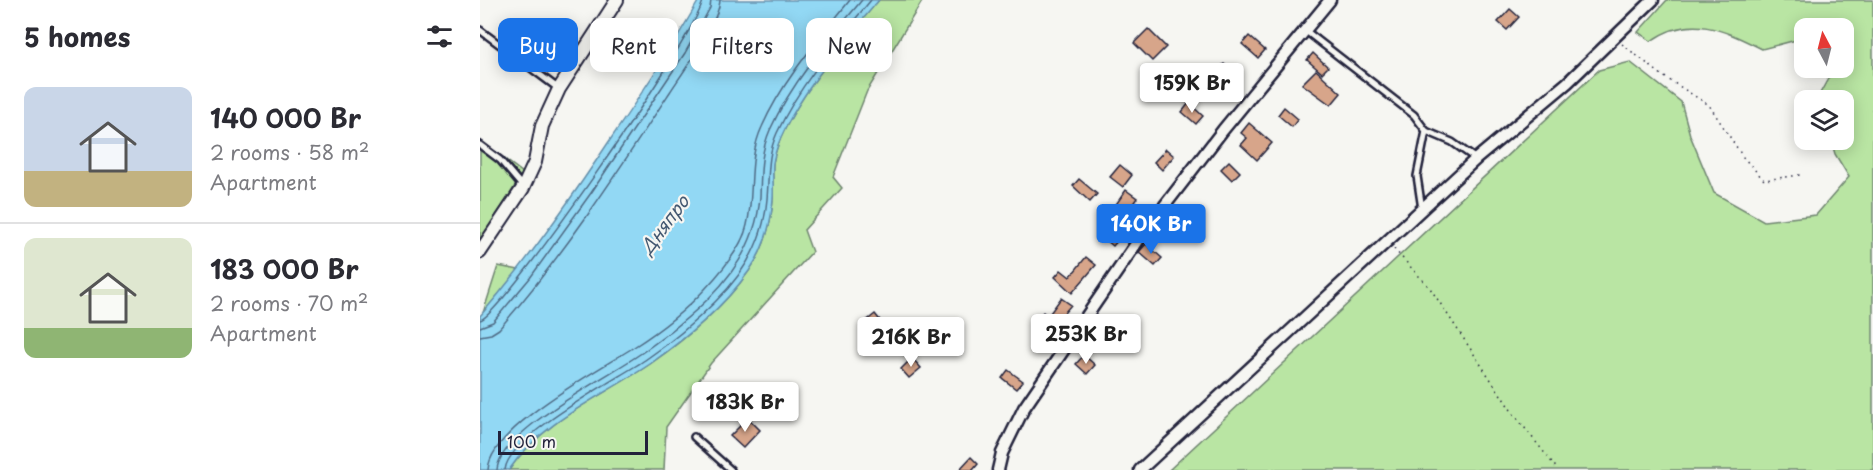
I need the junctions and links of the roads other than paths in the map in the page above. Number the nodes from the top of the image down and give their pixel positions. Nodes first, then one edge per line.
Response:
1 (617, 0) edge
2 (1330, 0) edge
3 (1653, 0) edge
4 (480, 30) edge
5 (1306, 31) junction
6 (559, 89) junction
7 (1426, 131) junction
8 (480, 145) edge
9 (1476, 159) junction
10 (523, 188) junction
11 (1422, 209) junction
12 (480, 252) edge
13 (694, 437) dead end
14 (731, 470) edge
15 (998, 470) edge
16 (1140, 470) edge

1 - 6 street
2 - 5 street
3 - 9 street
4 - 6 lane
5 - 7 lane
5 - 15 street
6 - 10 street
7 - 9 lane
7 - 11 lane
8 - 10 lane
9 - 11 street
10 - 12 street
11 - 16 street
13 - 14 lane

